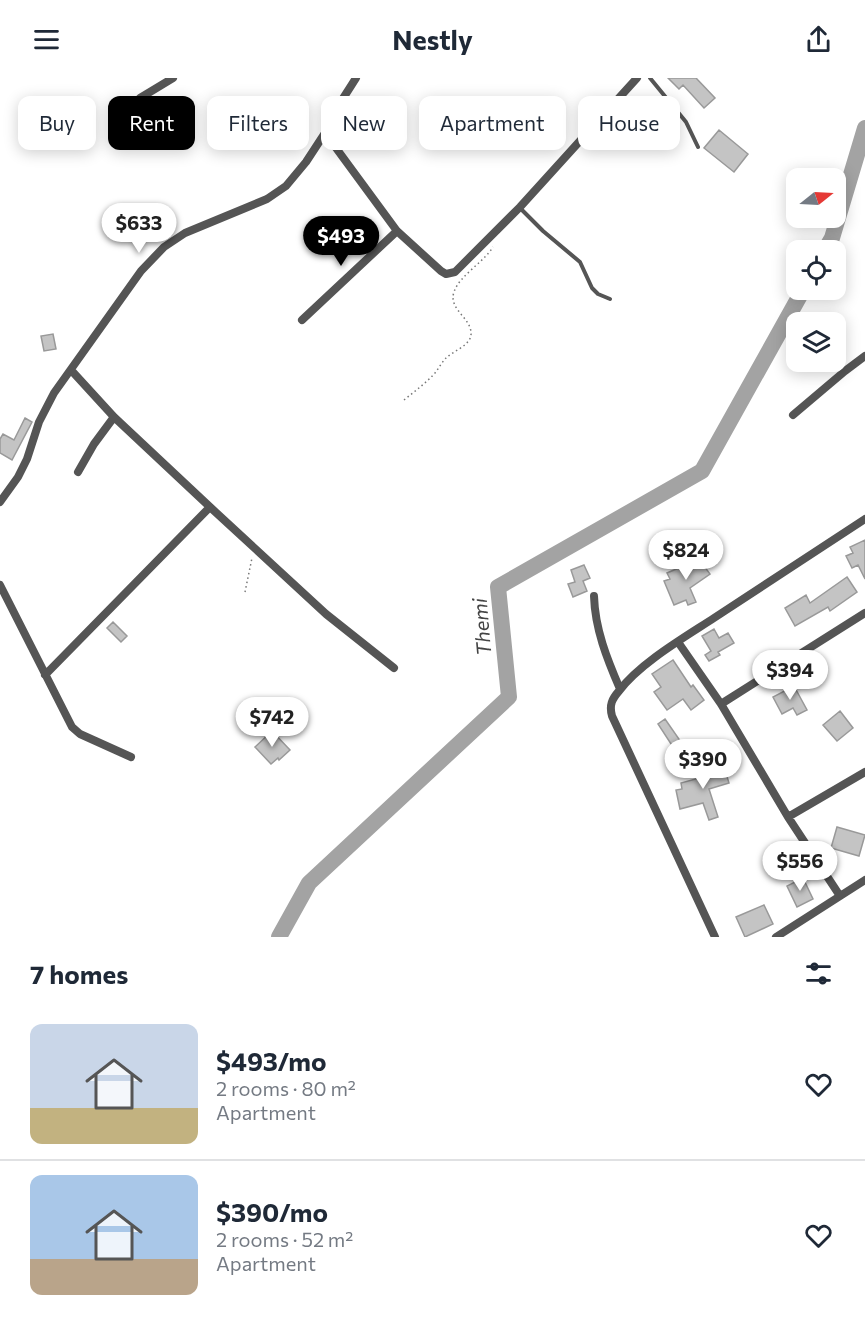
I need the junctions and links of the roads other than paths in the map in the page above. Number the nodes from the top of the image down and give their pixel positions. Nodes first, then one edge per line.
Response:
1 (172, 78) edge
2 (356, 78) edge
3 (637, 78) edge
4 (650, 78) edge
5 (143, 96) edge
6 (345, 96) edge
7 (321, 139) edge
8 (698, 147) dead end
9 (337, 150) edge
10 (520, 207) junction
11 (397, 231) junction
12 (610, 299) dead end
13 (302, 320) dead end
14 (865, 356) edge
15 (71, 370) junction
16 (794, 415) dead end
17 (114, 417) junction
18 (78, 472) dead end
19 (0, 502) edge
20 (210, 507) junction
21 (865, 519) edge
22 (0, 585) edge
23 (594, 596) dead end
24 (865, 612) edge
25 (678, 642) junction
26 (394, 668) dead end
27 (45, 675) junction
28 (620, 689) junction
29 (721, 705) junction
30 (131, 758) dead end
31 (865, 772) edge
32 (788, 818) junction
33 (865, 880) edge
34 (840, 896) junction
35 (715, 937) edge
36 (776, 937) edge

1 - 5 street
2 - 6 street
3 - 10 street
4 - 8 lane
7 - 15 street
9 - 11 street
10 - 11 street
10 - 12 lane
11 - 13 street
14 - 16 street
15 - 17 street
15 - 19 street
17 - 18 street
17 - 20 street
20 - 26 street
20 - 27 street
21 - 25 street
22 - 27 street
23 - 28 street
24 - 29 street
25 - 28 street
25 - 29 street
27 - 30 street
28 - 35 street
29 - 32 street
31 - 32 street
32 - 34 street
33 - 34 street
34 - 36 street

